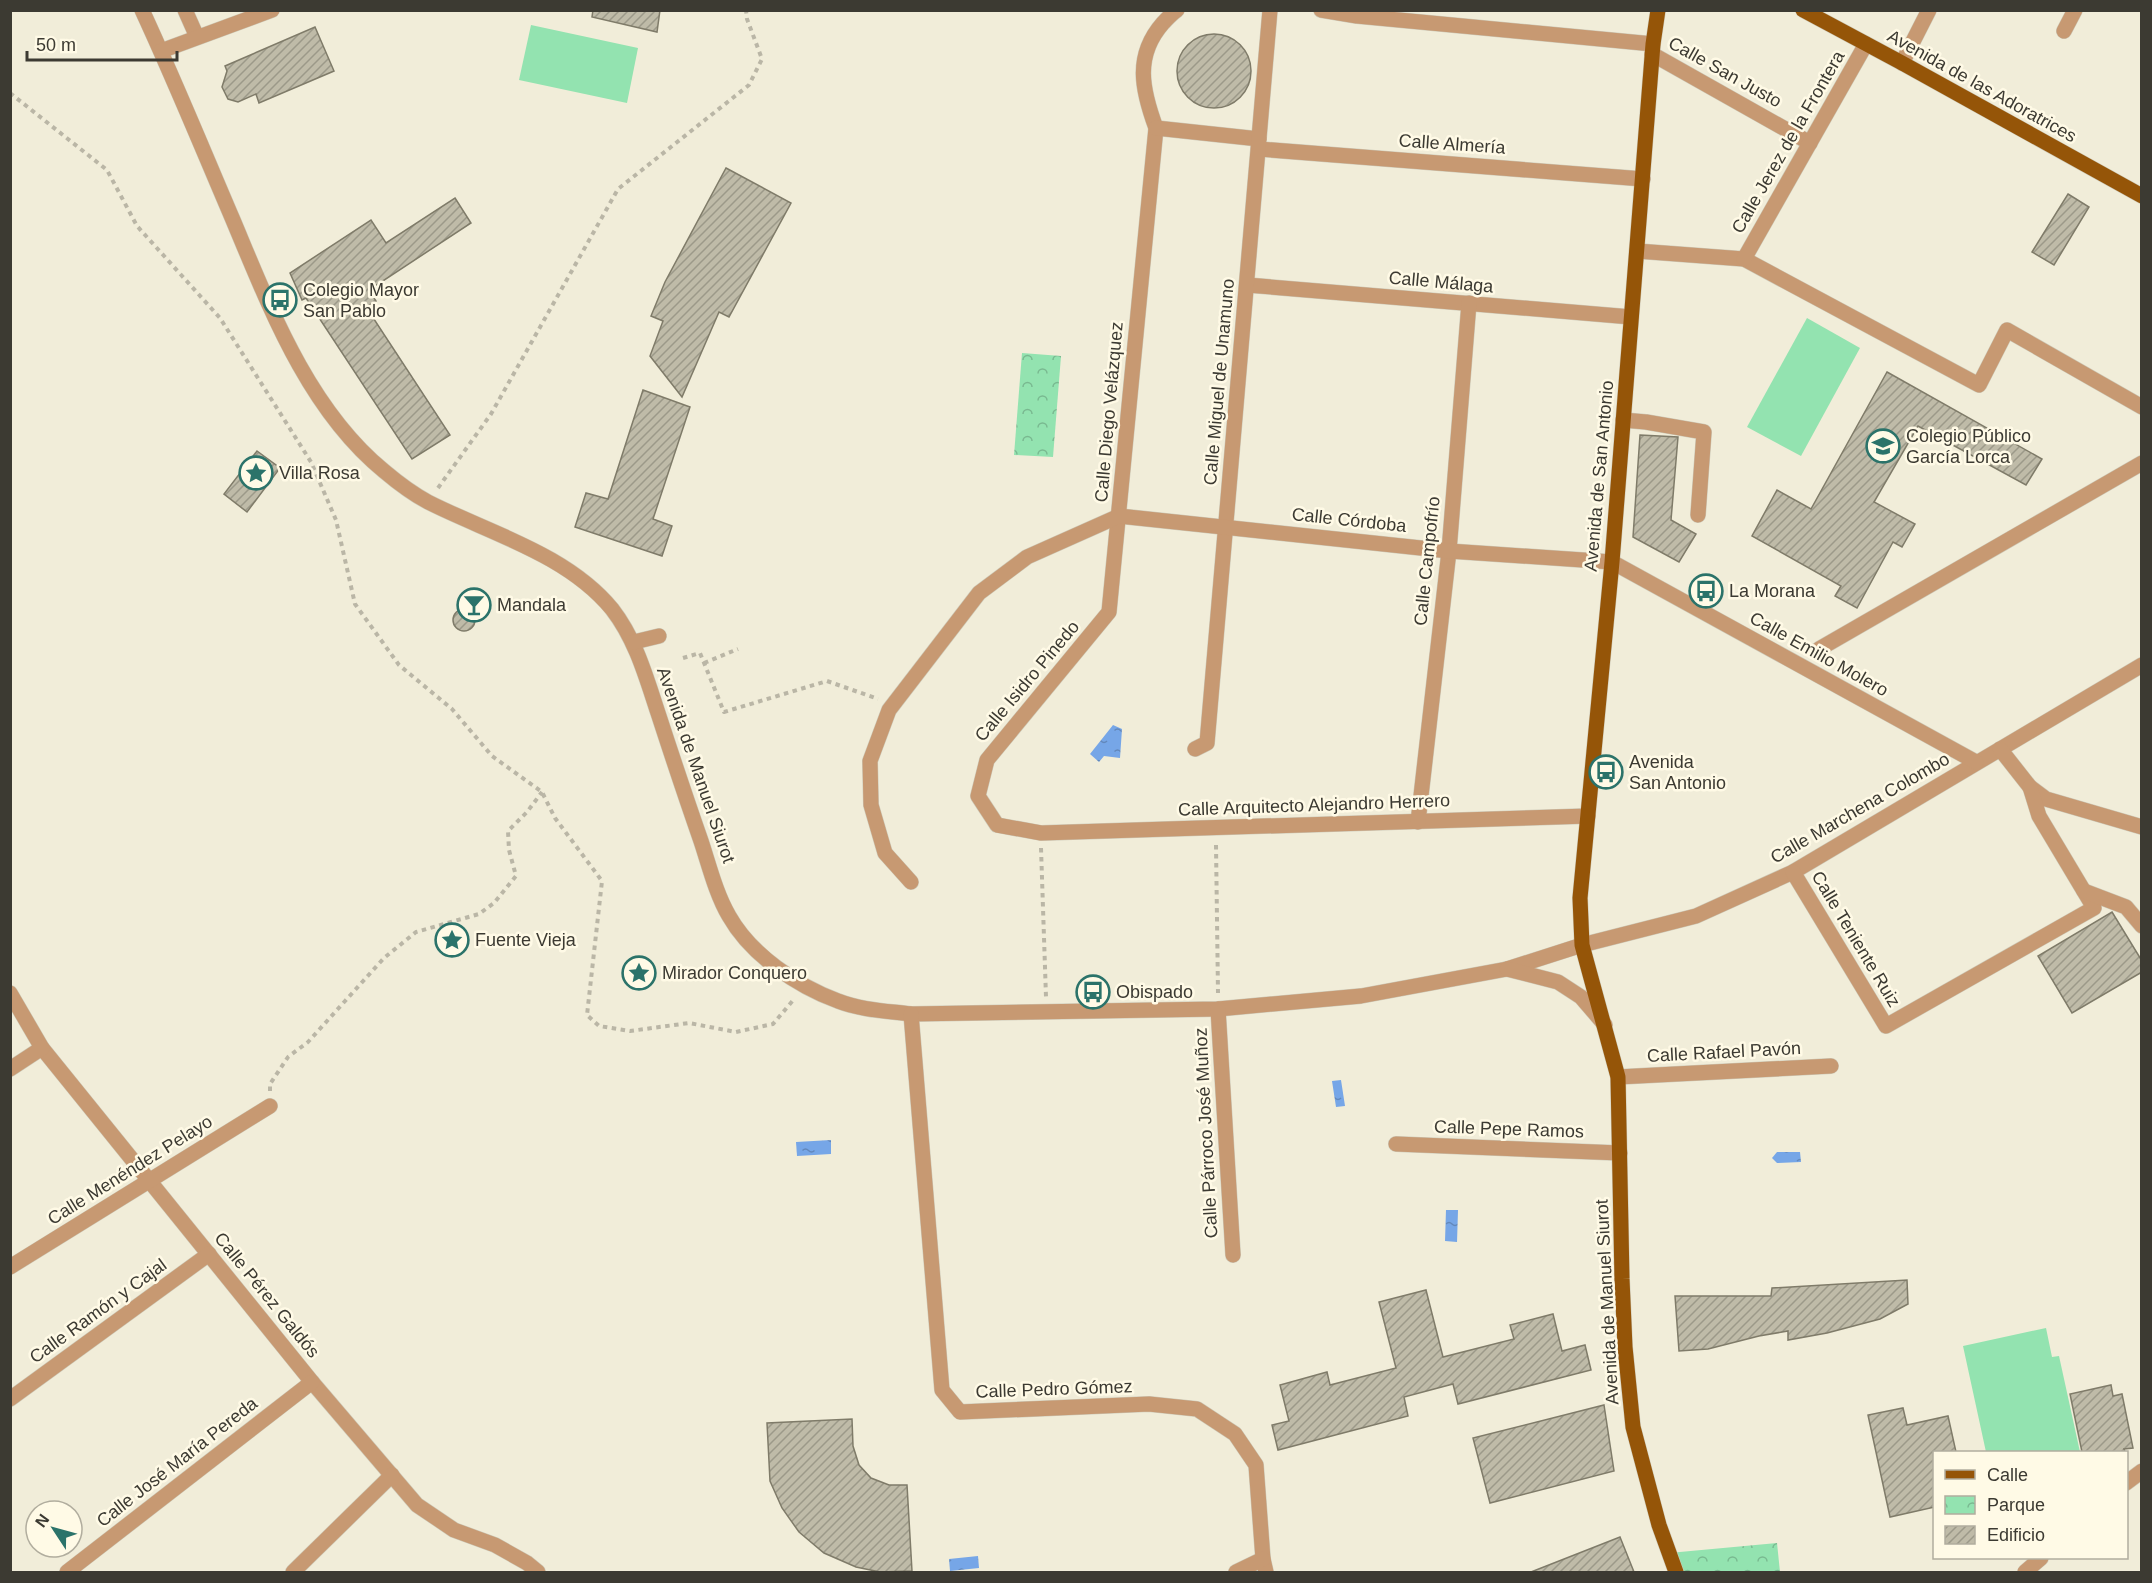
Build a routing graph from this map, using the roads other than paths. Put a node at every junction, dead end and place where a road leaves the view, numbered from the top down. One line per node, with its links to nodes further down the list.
1 (142, 10): 16 (street, Avenida de Manuel Siurot)
2 (185, 10): 13 (street)
3 (272, 10): 13 (street)
4 (1176, 10): 18 (street, Calle Diego Velázquez)
5 (1270, 10): 20 (street, Calle Miguel de Unamuno)
6 (1321, 10): 11 (street)
7 (1658, 10): 15 (main road, Avenida de San Antonio)
8 (1803, 10): 14 (main road, Avenida de las Adoratrices)
9 (1929, 10): 17 (street)
10 (2075, 10): 12 (street)
11 (1358, 13): 15 (street)
12 (2064, 32)
13 (197, 37): 16 (street)
14 (1866, 44): 17 (main road, Avenida de las Adoratrices); 19 (street, Calle Jerez de la Frontera)
15 (1653, 49): 19 (street, Calle San Justo); 21 (main road, Avenida de San Antonio)
16 (161, 51): 37 (street, Avenida de Manuel Siurot)
17 (1902, 63): 22 (main road, Avenida de las Adoratrices)
18 (1156, 128): 20 (street, Calle Almería); 32 (street, Calle Diego Velázquez)
19 (1810, 143): 24 (street, Calle Jerez de la Frontera)
20 (1259, 144): 21 (street, Calle Almería); 25 (street, Calle Miguel de Unamuno)
21 (1643, 179): 23 (main road, Avenida de San Antonio)
22 (2142, 196)
23 (1637, 251): 24 (street); 27 (main road, Avenida de San Antonio)
24 (1744, 259): 28 (street)
25 (1247, 285): 26 (street, Calle Málaga); 33 (street, Calle Miguel de Unamuno)
26 (1469, 303): 27 (street, Calle Málaga); 34 (street, Calle Campofrío)
27 (1631, 317): 29 (main road, Avenida de San Antonio)
28 (2142, 407)
29 (1623, 420): 31 (street); 35 (main road, Avenida de San Antonio)
30 (2142, 463): 38 (street)
31 (1698, 515)
32 (1119, 516): 33 (street, Calle Córdoba); 47 (street, Calle Isidro Pinedo); 49 (street, Calle Diego Velázquez)
33 (1226, 526): 34 (street, Calle Córdoba); 40 (street, Calle Miguel de Unamuno)
34 (1449, 551): 35 (street, Calle Córdoba); 45 (street, Calle Campofrío)
35 (1612, 562): 42 (street, Calle Emilio Molero); 44 (main road, Avenida de San Antonio)
36 (659, 636): 37 (street)
37 (634, 642): 56 (street, Avenida de Manuel Siurot)
38 (1819, 649)
39 (2142, 665): 41 (street, Calle Marchena Colombo)
40 (1195, 749)
41 (2000, 749): 42 (street, Calle Marchena Colombo); 43 (street)
42 (1976, 762): 48 (street, Calle Marchena Colombo)
43 (2030, 787): 46 (street); 50 (street)
44 (1588, 816): 45 (street, Calle Arquitecto Alejandro Herrero); 52 (main road, Avenida de San Antonio)
45 (1418, 822): 47 (street, Calle Arquitecto Alejandro Herrero)
46 (2142, 827)
47 (1041, 840)
48 (1793, 872): 50 (street, Calle Teniente Ruiz); 52 (street, Calle Marchena Colombo)
49 (911, 882)
50 (2084, 891): 51 (street)
51 (2142, 926)
52 (1582, 945): 53 (street, Avenida de Manuel Siurot); 57 (main road, Avenida de Manuel Siurot)
53 (1508, 969): 55 (street, Avenida de Manuel Siurot); 57 (street, Avenida de Manuel Siurot)
54 (10, 993): 58 (street, Calle Pérez Galdós)
55 (1218, 1009): 56 (street, Avenida de Manuel Siurot); 67 (street, Calle Párroco José Muñoz)
56 (911, 1014): 75 (street, Calle Pedro Gómez)
57 (1605, 1025): 61 (main road, Avenida de Manuel Siurot)
58 (42, 1048): 60 (street); 65 (street, Calle Pérez Galdós)
59 (1831, 1066): 61 (street, Calle Rafael Pavón)
60 (10, 1070)
61 (1618, 1077): 64 (main road, Avenida de Manuel Siurot)
62 (270, 1106): 65 (street, Calle Menéndez Pelayo)
63 (1396, 1144): 64 (street, Calle Pepe Ramos)
64 (1620, 1153): 80 (main road, Avenida de Manuel Siurot)
65 (149, 1182): 66 (street, Calle Pérez Galdós); 68 (street, Calle Menéndez Pelayo)
66 (209, 1254): 69 (street, Calle Pérez Galdós); 70 (street, Calle Ramón y Cajal)
67 (1233, 1255)
68 (10, 1267)
69 (312, 1382): 72 (street, Calle Pérez Galdós); 76 (street, Calle José María Pereda)
70 (10, 1399)
71 (2142, 1471): 73 (street)
72 (392, 1475): 77 (street); 78 (street, Calle Pérez Galdós)
73 (2128, 1482)
74 (2039, 1559): 81 (street)
75 (1265, 1566): 79 (street)
76 (67, 1572)
77 (293, 1572)
78 (538, 1572)
79 (1236, 1572)
80 (1676, 1572)
81 (2025, 1572)

